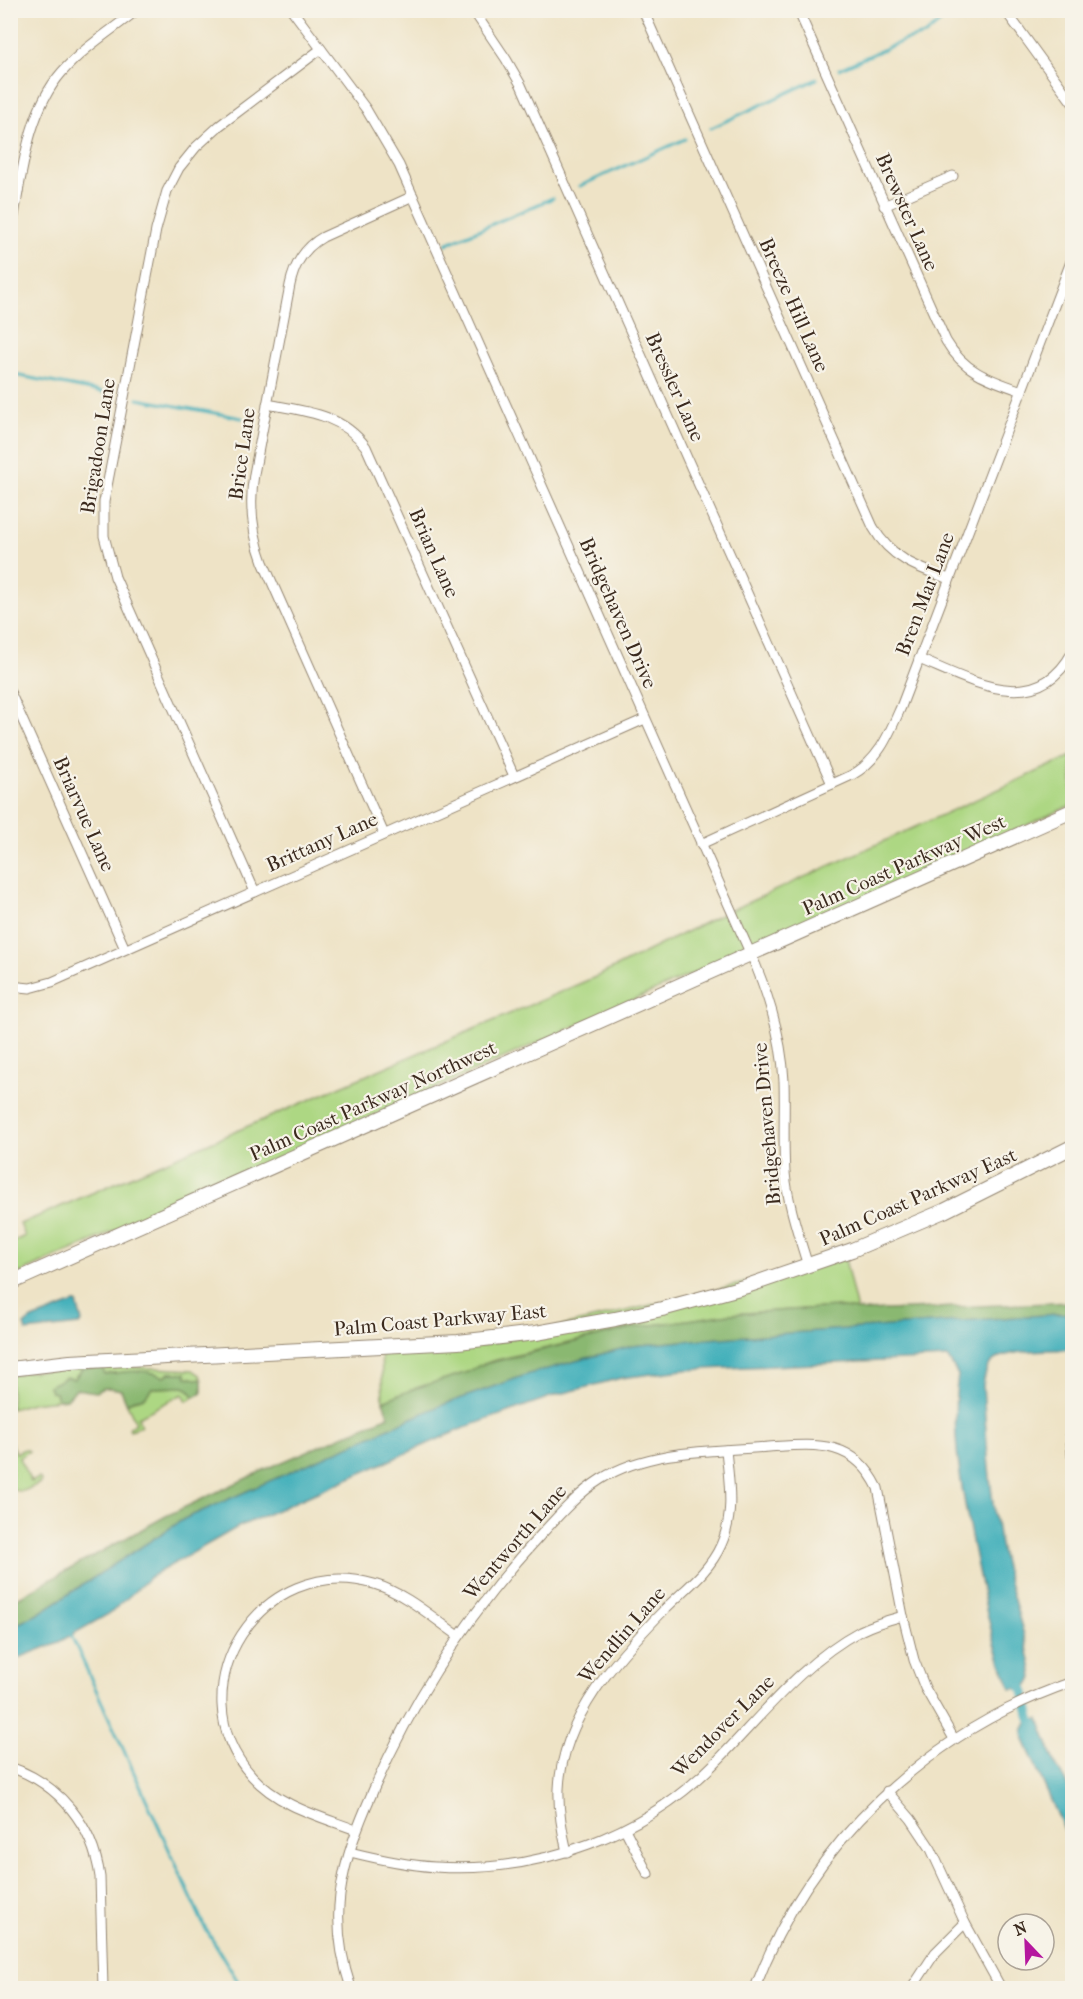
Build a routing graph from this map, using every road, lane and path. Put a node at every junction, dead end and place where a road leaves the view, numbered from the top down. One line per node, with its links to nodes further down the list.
1 (137, 10): 12 (street)
2 (292, 10): 7 (street, Bridgehaven Drive)
3 (473, 10): 22 (street, Bressler Lane)
4 (643, 10): 16 (street, Breeze Hill Lane)
5 (798, 10): 11 (street, Brewster Lane)
6 (1005, 10): 8 (street)
7 (321, 49): 10 (street, Bridgehaven Drive); 26 (street, Brigadoon Lane)
8 (1072, 102)
9 (953, 176): 11 (street)
10 (413, 196): 15 (street, Brice Lane); 20 (street, Bridgehaven Drive)
11 (884, 206): 14 (street, Brewster Lane)
12 (10, 237)
13 (1072, 259): 14 (street, Bren Mar Lane)
14 (1022, 392): 16 (street, Bren Mar Lane)
15 (267, 404): 21 (street, Brian Lane); 24 (street, Brice Lane)
16 (949, 579): 18 (street, Bren Mar Lane)
17 (1072, 653): 18 (street)
18 (919, 659): 22 (street, Bren Mar Lane)
19 (10, 692): 27 (street, Briarvue Lane)
20 (645, 719): 21 (street, Brittany Lane); 25 (street, Bridgehaven Drive)
21 (514, 776): 24 (street, Brittany Lane)
22 (832, 784): 25 (street, Bren Mar Lane)
23 (1072, 811): 28 (main road, Palm Coast Parkway West)
24 (384, 834): 26 (street, Brittany Lane)
25 (701, 844): 28 (street, Bridgehaven Drive)
26 (255, 892): 27 (street, Brittany Lane)
27 (124, 949): 29 (street, Brittany Lane)
28 (751, 954): 31 (street, Bridgehaven Drive); 32 (main road, Palm Coast Parkway Northwest)
29 (10, 986)
30 (1072, 1147): 31 (main road, Palm Coast Parkway East)
31 (808, 1266): 33 (main road, Palm Coast Parkway East)
32 (10, 1283)
33 (10, 1369)
34 (1070, 1430): 36 (street)
35 (726, 1450): 37 (street, Wentworth Lane); 38 (street, Wentworth Lane); 46 (street, Wendlin Lane)
36 (1072, 1456)
37 (903, 1616): 40 (street, Wentworth Lane); 43 (street, Wendover Lane)
38 (459, 1636): 44 (street, Wentworth Lane); 44 (street)
39 (1072, 1682): 40 (street)
40 (954, 1739): 42 (street)
41 (10, 1767): 49 (street)
42 (887, 1791): 48 (street); 51 (street)
43 (625, 1829): 46 (street, Wendover Lane); 47 (street)
44 (356, 1830): 45 (street, Wentworth Lane)
45 (350, 1852): 46 (street, Wendover Lane); 50 (street, Wentworth Lane)
46 (567, 1852)
47 (648, 1874)
48 (965, 1923): 52 (street); 53 (street)
49 (103, 1989)
50 (351, 1989)
51 (756, 1989)
52 (912, 1989)
53 (1000, 1989)

